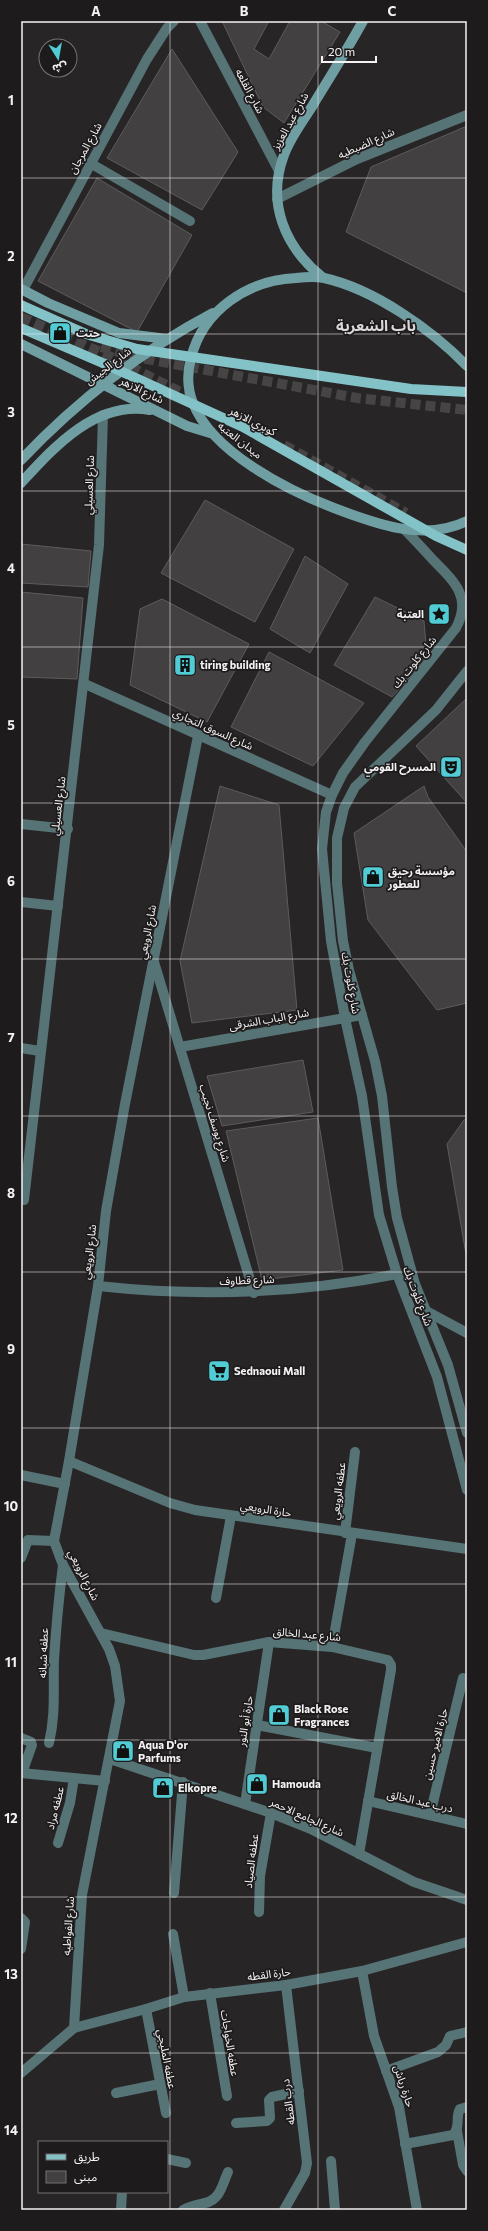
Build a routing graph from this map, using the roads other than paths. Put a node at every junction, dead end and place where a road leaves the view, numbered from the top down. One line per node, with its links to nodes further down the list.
1 (174, 21): 5 (street, شارع المرجان)
2 (200, 21): 6 (street, شارع القلعه)
3 (363, 21): 6 (main road, شارع عبد العزيز)
4 (467, 115): 7 (street, شارع الضبطيه)
5 (90, 163): 8 (street); 10 (street, شارع المرجان)
6 (279, 171): 7 (main road, شارع عبد العزيز)
7 (277, 199): 9 (main road, شارع عبد العزيز)
8 (190, 221)
9 (322, 277): 12 (main road, ميدان العتبه); 16 (main road, ميدان العتبه)
10 (22, 290): 14 (main road)
11 (21, 305): 18 (main road, bridge)
12 (222, 308): 14 (main road, شارع الجيش); 21 (main road, ميدان العتبه)
13 (21, 328): 26 (main road, كوبري الازهر, bridge)
14 (167, 339): 17 (main road, شارع الجيش)
15 (21, 344): 17 (main road, شارع الازهر)
16 (467, 366)
17 (102, 385): 19 (main road, شارع الازهر); 22 (main road, شارع الجيش)
18 (467, 392)
19 (159, 412): 20 (main road); 21 (main road, شارع الازهر)
20 (103, 415): 23 (main road); 28 (street, شارع العسيلي)
21 (210, 432): 25 (main road, ميدان العتبه)
22 (21, 460)
23 (21, 483)
24 (467, 521): 25 (main road, ميدان العتبه)
25 (404, 529): 30 (street, شارع كلوت بك)
26 (467, 550)
27 (467, 671): 36 (street, شارع كلوت بك)
28 (85, 684): 29 (street, شارع السوق التجاري); 32 (street, شارع العسيلي)
29 (198, 736): 30 (street, شارع السوق التجاري); 35 (street, شارع الرويعي)
30 (332, 795): 37 (street, شارع كلوت بك)
31 (21, 824): 32 (street)
32 (68, 829): 34 (street, شارع العسيلي)
33 (21, 902): 34 (street)
34 (58, 906): 40 (street, شارع العسيلي)
35 (153, 961): 38 (street, شارع يوسف نجيب); 43 (street, شارع الرويعي)
36 (362, 1015): 37 (street, شارع الباب الشرقى); 45 (street, شارع كلوت بك)
37 (345, 1018): 38 (street, شارع الباب الشرقى); 42 (street, شارع كلوت بك)
38 (180, 1047): 44 (street, شارع يوسف نجيب)
39 (21, 1048): 40 (street)
40 (40, 1051): 41 (street, شارع العسيلي)
41 (24, 1200)
42 (397, 1274): 44 (street, شارع قطاوف); 46 (street, شارع كلوت بك)
43 (98, 1286): 44 (street, شارع قطاوف); 50 (street, شارع الرويعي)
44 (254, 1293)
45 (426, 1311): 46 (street); 47 (street); 48 (street, شارع كلوت بك)
46 (413, 1318): 53 (street, شارع كلوت بك)
47 (467, 1333)
48 (467, 1433)
49 (355, 1452): 55 (street, عطفه الرويعي)
50 (69, 1461): 52 (street, شارع الرويعي); 54 (street, حارة الرويعي)
51 (21, 1475): 52 (street)
52 (65, 1484): 56 (street, شارع الرويعي)
53 (467, 1490)
54 (231, 1516): 55 (street, حارة الرويعي); 60 (street)
55 (349, 1534): 57 (street, حارة الرويعي); 63 (street, عطفه الرويعي)
56 (54, 1541): 58 (street); 59 (street, شارع الرويعي)
57 (467, 1549)
58 (21, 1558)
59 (63, 1565): 61 (street, شارع الرويعي); 67 (street, عطفه شبانه)
60 (216, 1598)
61 (101, 1633): 62 (street, شارع عبد الخالق); 69 (street, شارع الرويعي)
62 (269, 1642): 63 (street, شارع عبد الخالق); 65 (street, حارة أبو النور)
63 (332, 1647): 68 (street, شارع عبد الخالق)
64 (463, 1678): 77 (street, حارة الامير حسين)
65 (257, 1725): 68 (street); 75 (street, حارة أبو النور)
66 (21, 1738): 70 (street)
67 (49, 1742)
68 (377, 1748): 74 (street, شارع عبد الخالق)
69 (110, 1759): 72 (street, شارع الفواطيه); 73 (street, شارع الجامع الاحمر)
70 (22, 1773): 71 (street)
71 (74, 1778): 72 (street); 79 (street, عطفه مراد)
72 (105, 1781): 93 (street, شارع الفواطيه)
73 (183, 1782): 75 (street, شارع الجامع الاحمر); 81 (street)
74 (368, 1801): 77 (street, درب عبد الخالق); 80 (street, شارع عبد الخالق)
75 (245, 1804): 76 (street, شارع الجامع الاحمر)
76 (271, 1813): 80 (street, شارع الجامع الاحمر); 83 (street, عطفه الصياد)
77 (430, 1815): 78 (street, درب عبد الخالق)
78 (467, 1824)
79 (58, 1843)
80 (359, 1854): 82 (street, شارع الجامع الاحمر)
81 (174, 1893)
82 (467, 1900)
83 (259, 1912)
84 (21, 1918): 87 (street)
85 (173, 1934): 91 (street)
86 (467, 1942): 88 (street, حارة القطه)
87 (21, 1949)
88 (362, 1971): 89 (street, حارة القطه); 95 (street, حارة رياش)
89 (286, 1985): 90 (street, حارة القطه); 98 (street, درب القطه)
90 (210, 1993): 91 (street, حارة القطه); 100 (street, عطفه الخواجات)
91 (184, 1997): 92 (street, حارة القطه)
92 (146, 2009): 93 (street, حارة القطه); 97 (street, عطفه المليجي)
93 (74, 2028): 96 (street)
94 (467, 2032): 95 (street)
95 (386, 2071): 105 (street, حارة رياش)
96 (21, 2073)
97 (160, 2084): 99 (street); 102 (street, عطفه المليجي)
98 (300, 2091): 103 (street); 114 (street, درب القطه)
99 (116, 2093)
100 (227, 2096)
101 (467, 2107): 104 (street)
102 (166, 2112)
103 (236, 2122)
104 (457, 2131): 105 (street); 109 (street)
105 (405, 2144): 116 (street, حارة رياش)
106 (168, 2159): 108 (street)
107 (330, 2161): 115 (street)
108 (186, 2163)
109 (467, 2171)
110 (228, 2172): 113 (street)
111 (122, 2193): 112 (street)
112 (120, 2210)
113 (183, 2210)
114 (284, 2210)
115 (335, 2210)
116 (417, 2210)

